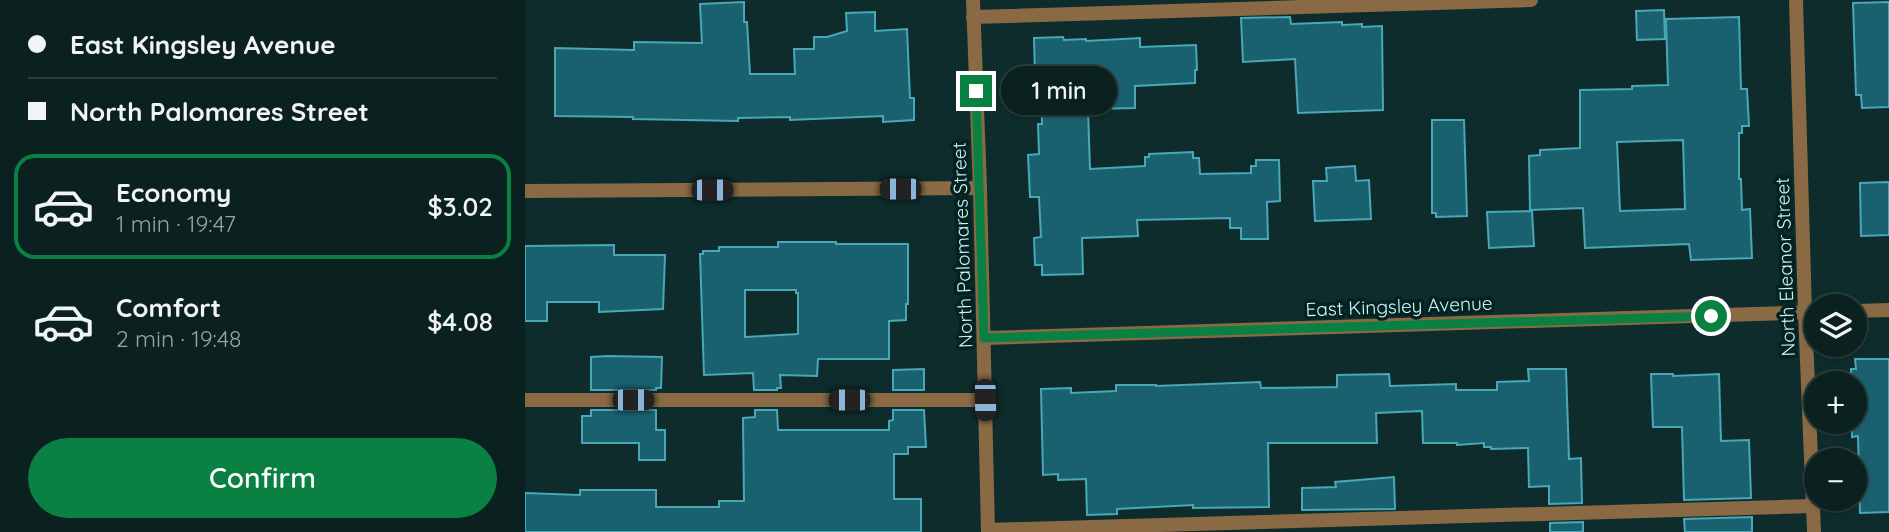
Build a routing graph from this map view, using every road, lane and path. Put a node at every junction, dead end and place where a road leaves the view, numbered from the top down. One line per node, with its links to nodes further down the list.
1 (973, 0): 4 (street, North Palomares Street)
2 (1531, 0): 4 (street)
3 (1796, 0): 7 (street, North Eleanor Street)
4 (973, 17): 5 (street, North Palomares Street)
5 (980, 188): 6 (street); 11 (street, North Palomares Street)
6 (525, 191)
7 (1810, 294)
8 (1889, 310): 9 (street)
9 (1867, 311)
10 (1804, 312): 11 (street, East Kingsley Avenue)
11 (984, 338): 14 (street, North Palomares Street)
12 (1811, 357): 15 (street, North Eleanor Street)
13 (525, 400): 14 (street)
14 (985, 400): 18 (street, North Palomares Street)
15 (1812, 448)
16 (1804, 506): 18 (street)
17 (1813, 511): 19 (street, North Eleanor Street)
18 (988, 531)
19 (1814, 532)

